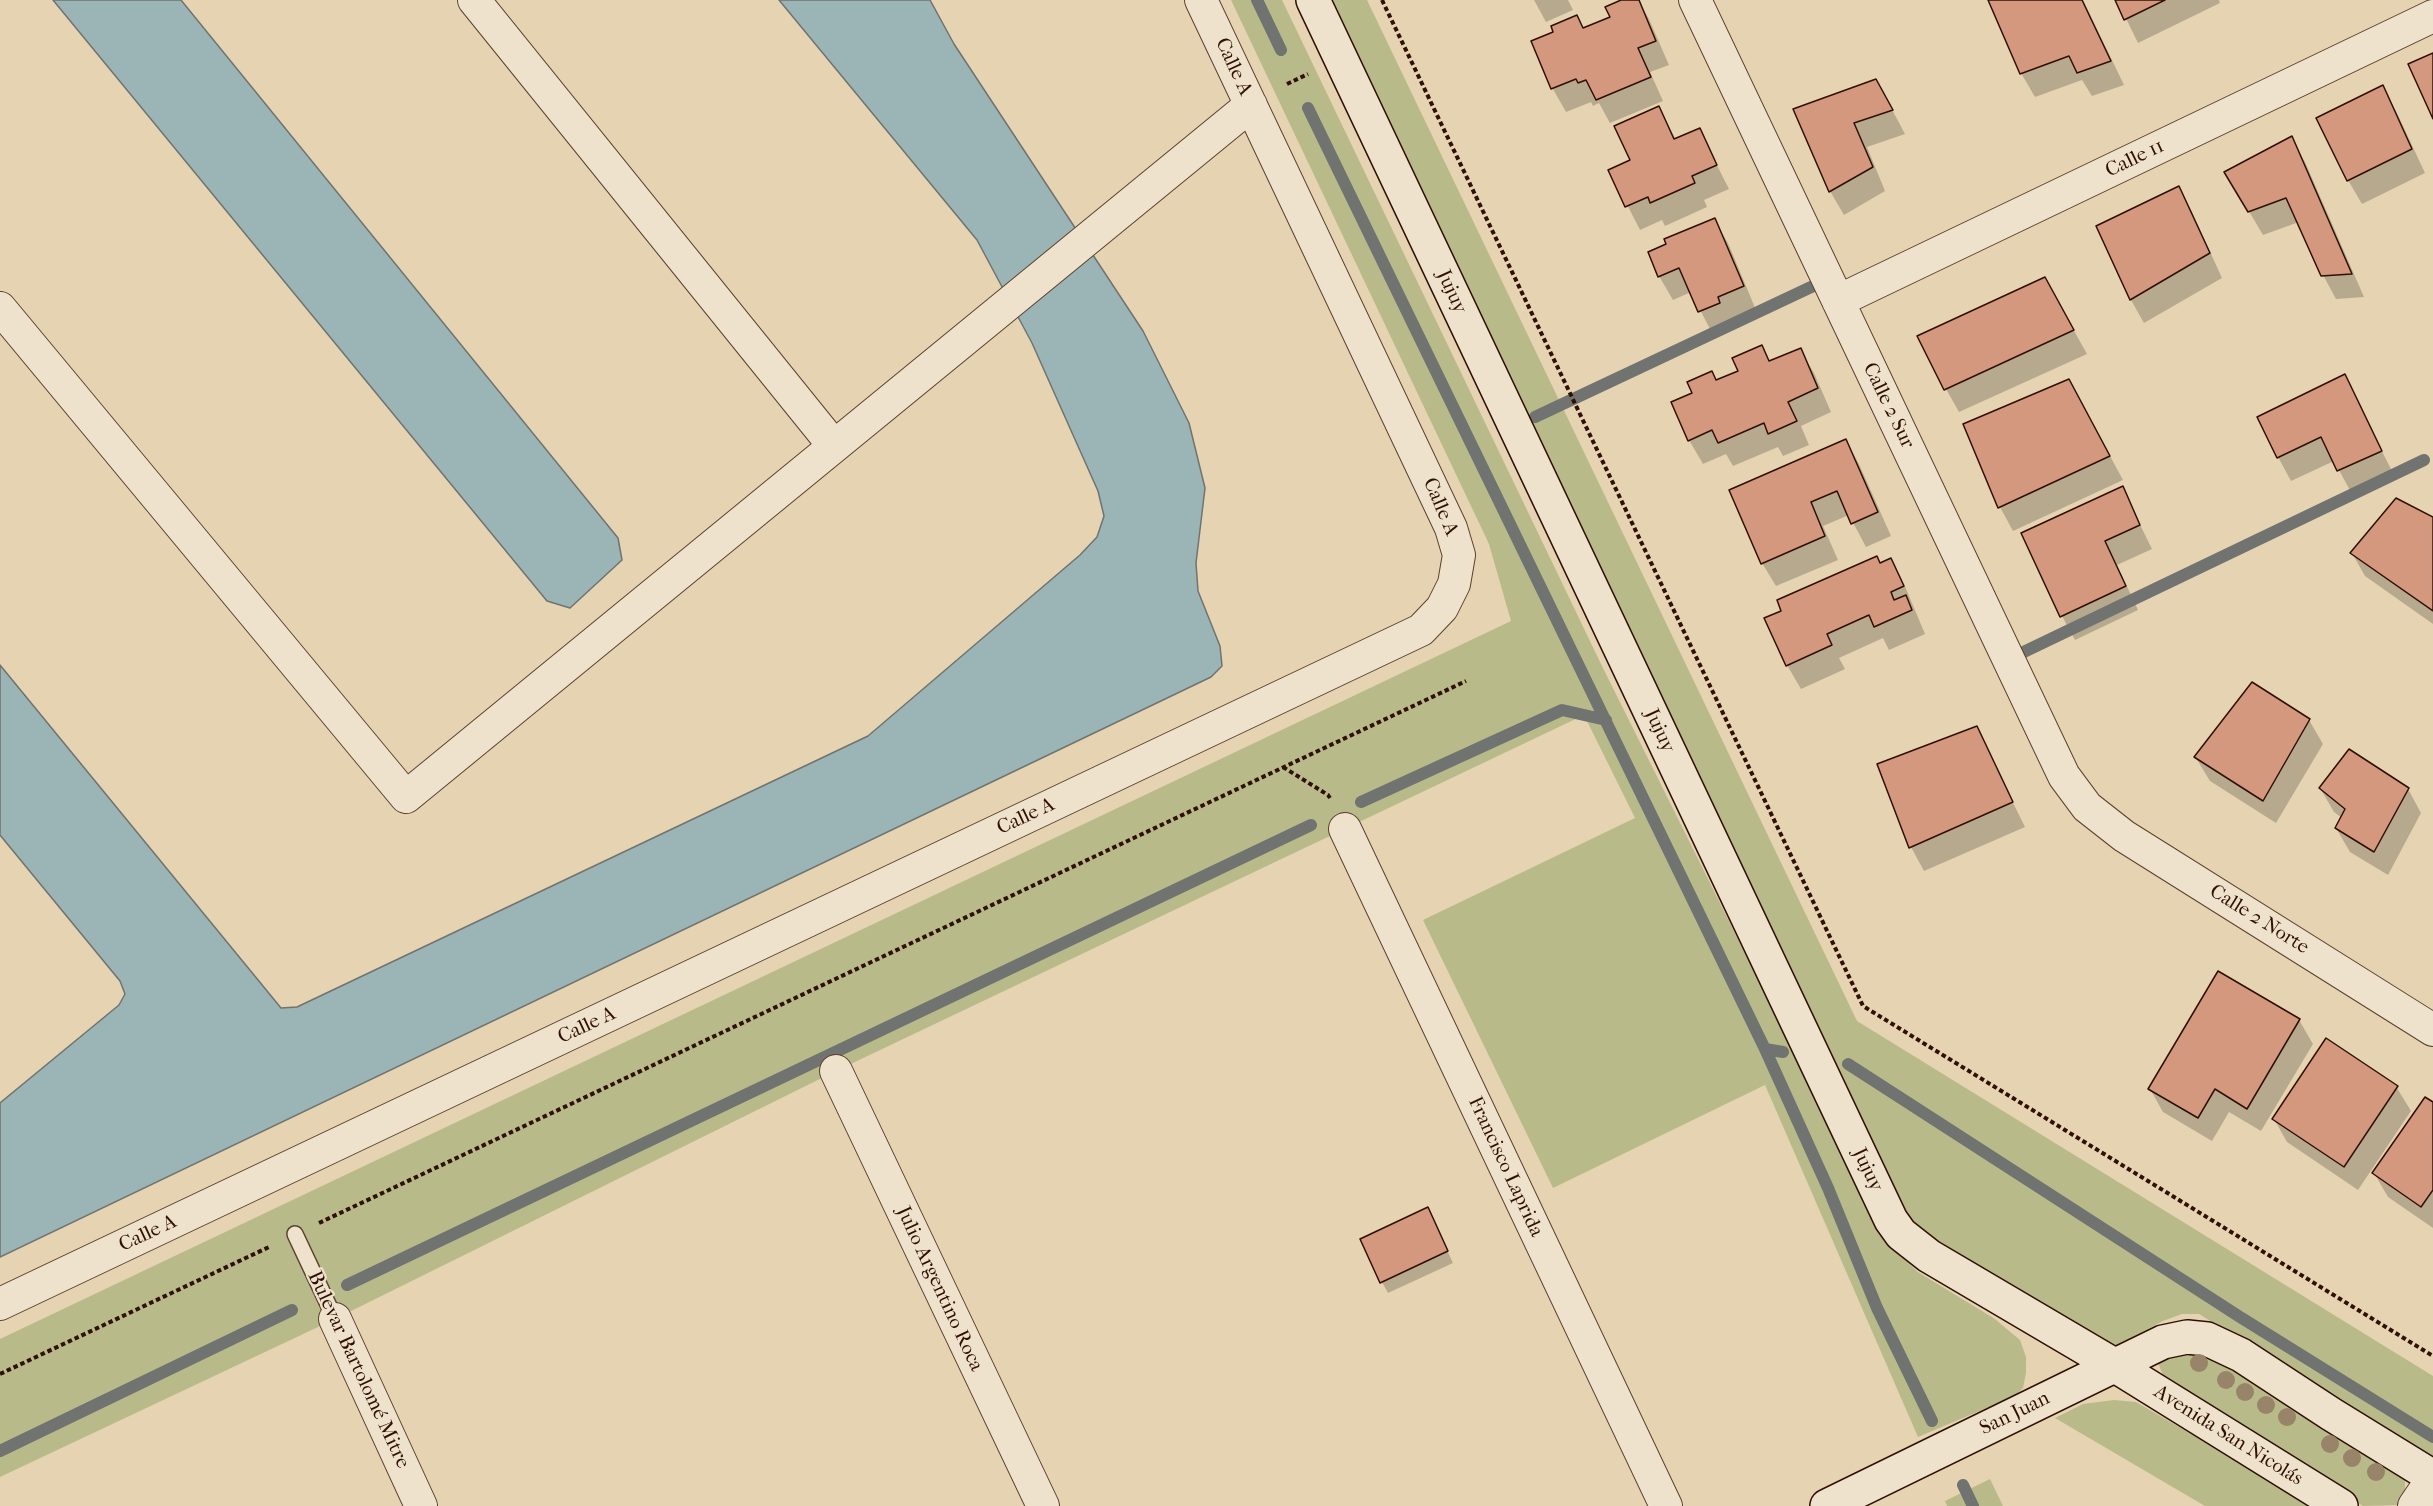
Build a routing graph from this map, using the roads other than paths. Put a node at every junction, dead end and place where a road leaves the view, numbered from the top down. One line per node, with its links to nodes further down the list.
1 (474, 0): 9 (street)
2 (1201, 0): 6 (street, Calle A)
3 (1313, 0): 17 (street, Jujuy)
4 (1695, 0): 7 (street, Calle 2 Sur)
5 (2433, 16): 7 (street, Calle 11)
6 (1251, 105): 9 (street); 15 (street, Calle A)
7 (1838, 302): 10 (street, Calle 2 Sur)
8 (0, 308): 9 (street)
9 (834, 446)
10 (2087, 807): 12 (street, Calle 2 Norte)
11 (1345, 829): 21 (street, Francisco Laprida)
12 (2433, 1030)
13 (836, 1071): 20 (street, Julio Argentino Roca)
14 (295, 1234): 16 (lane, Bulevar Bartolomé Mitre)
15 (0, 1304)
16 (335, 1319): 19 (street, Bulevar Bartolomé Mitre)
17 (2114, 1365): 18 (street, San Juan); 22 (street, San Juan); 23 (street, Avenida San Nicolás)
18 (2433, 1477): 24 (street)
19 (422, 1506)
20 (1043, 1506)
21 (1666, 1506)
22 (1827, 1506)
23 (2341, 1506)
24 (2414, 1506)

